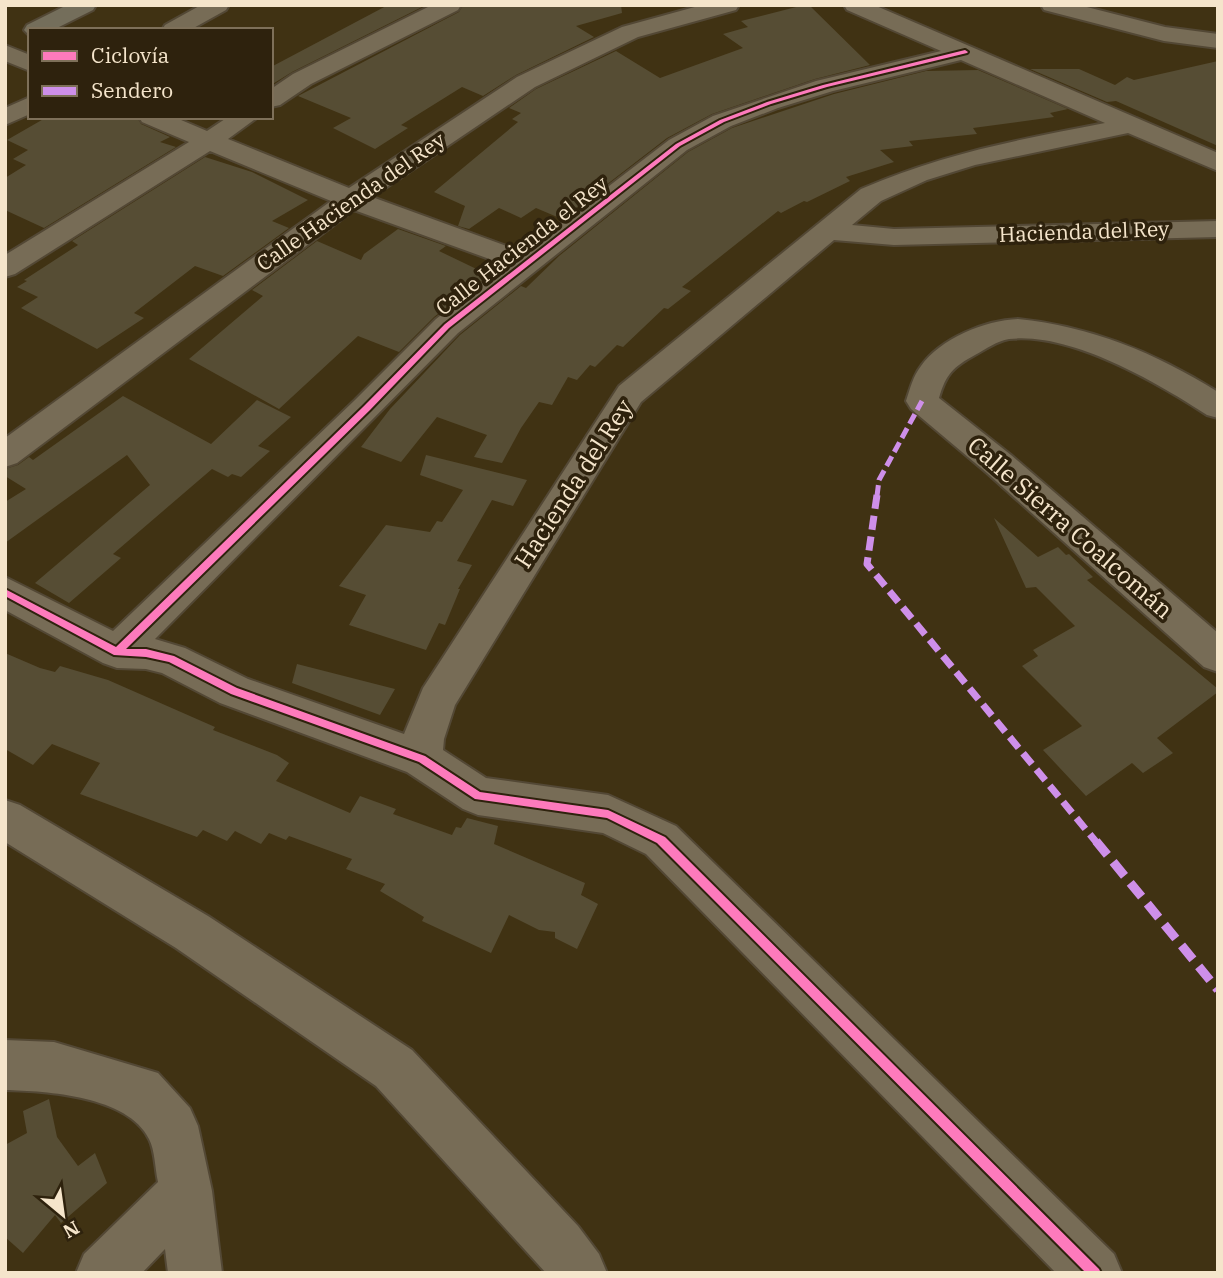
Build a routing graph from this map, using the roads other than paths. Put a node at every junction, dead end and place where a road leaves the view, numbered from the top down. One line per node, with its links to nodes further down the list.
1 (85, 5): 7 (street)
2 (218, 5): 8 (street)
3 (450, 5): 15 (street)
4 (728, 5): 23 (street, Calle Hacienda del Rey)
5 (855, 5): 13 (street)
6 (1052, 5): 10 (street)
7 (39, 28)
8 (177, 28)
9 (28, 33): 11 (street)
10 (1214, 42)
11 (5, 44)
12 (5, 52): 14 (street)
13 (965, 52): 20 (street); 26 (street, Calle Hacienda el Rey)
14 (28, 63)
15 (273, 99)
16 (28, 105): 17 (street)
17 (5, 117)
18 (156, 119): 21 (street)
19 (243, 119): 21 (street)
20 (1132, 125): 22 (street); 25 (street, Hacienda del Rey)
21 (209, 142): 23 (street); 27 (street)
22 (1218, 163)
23 (351, 199): 26 (street); 29 (street, Calle Hacienda del Rey)
24 (1218, 229): 25 (street, Hacienda del Rey)
25 (825, 231): 33 (street, Hacienda del Rey)
26 (527, 263): 31 (street, Calle Hacienda el Rey)
27 (5, 268)
28 (1209, 390): 32 (street, Calle Sierra Coalcomán)
29 (5, 455)
30 (5, 592): 31 (street)
31 (117, 652): 33 (street)
32 (1218, 656)
33 (422, 759): 40 (street)
34 (5, 819): 39 (street)
35 (5, 1065): 36 (street)
36 (186, 1191): 37 (street); 38 (street)
37 (103, 1273)
38 (195, 1273)
39 (580, 1273)
40 (1095, 1273)

